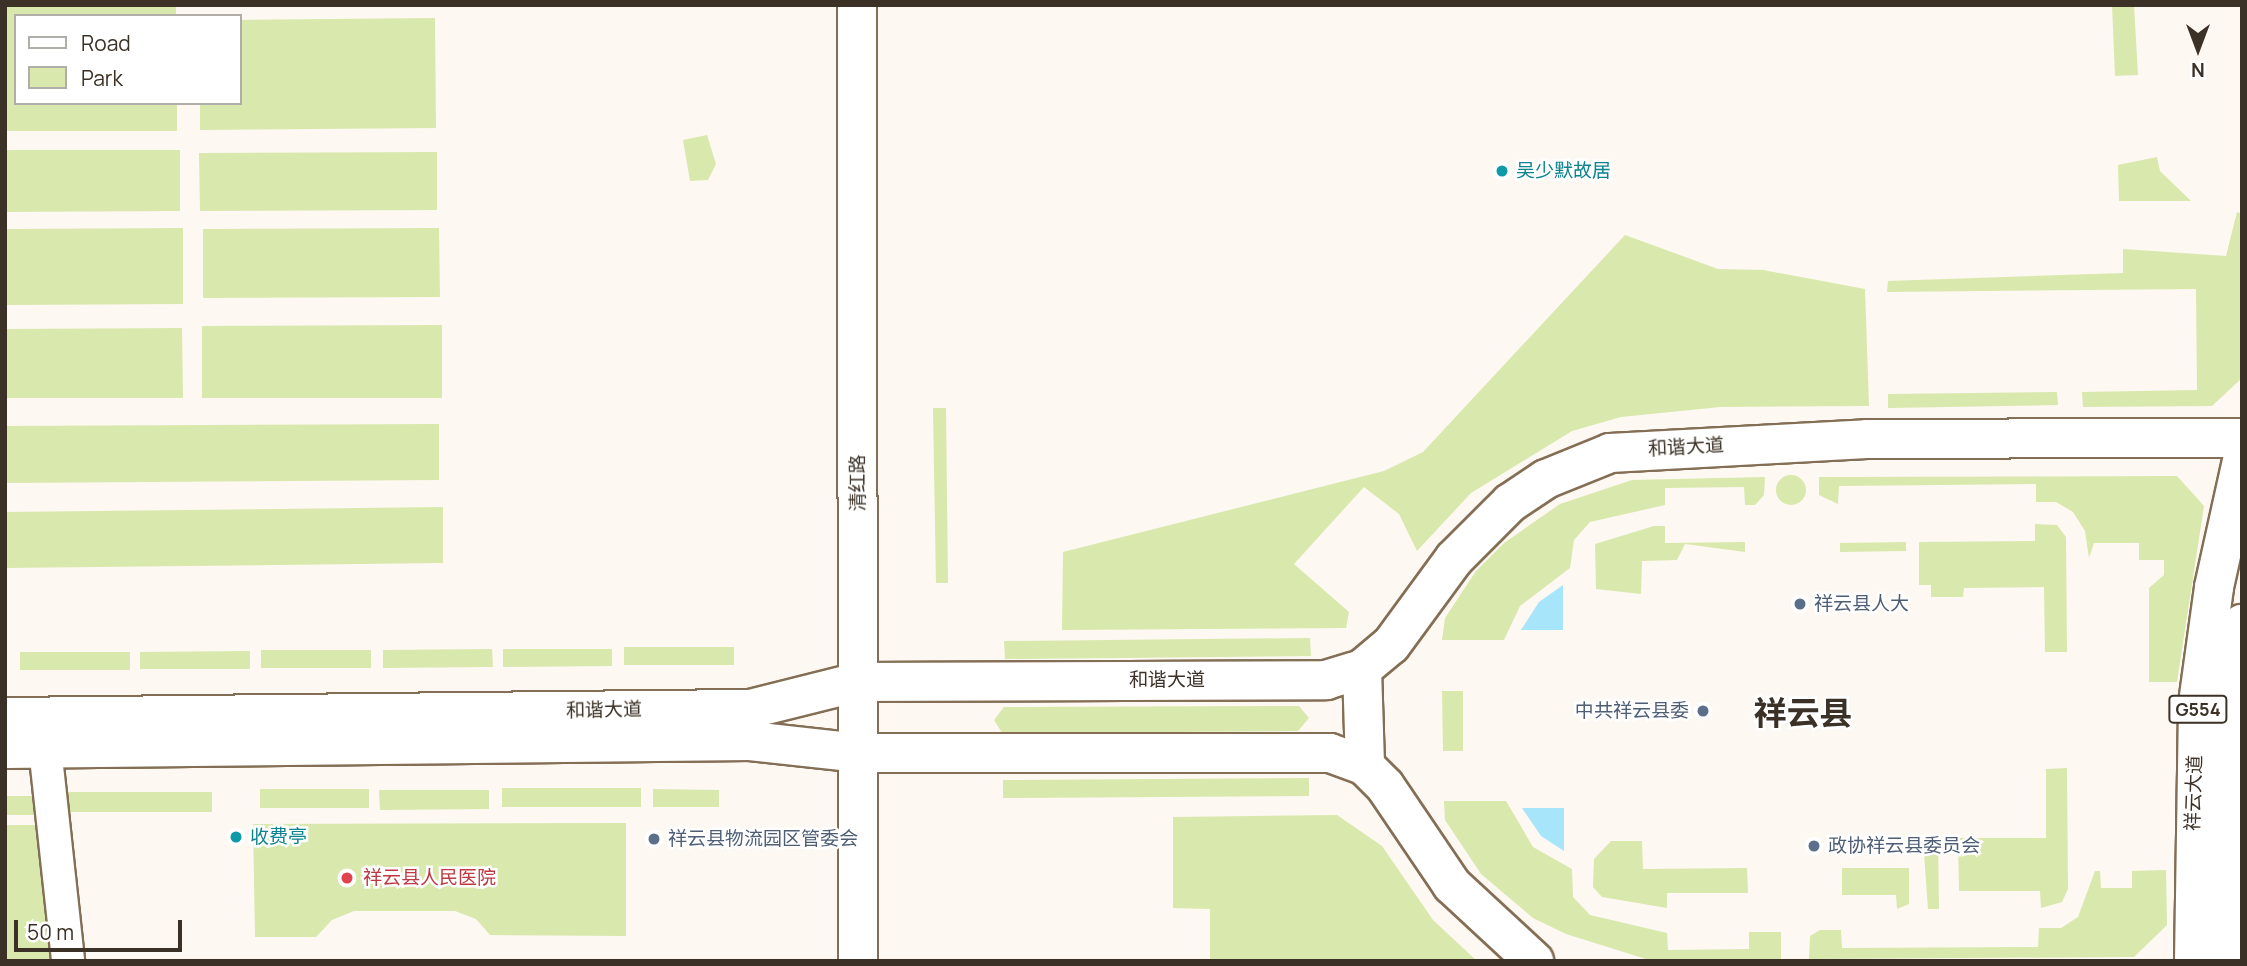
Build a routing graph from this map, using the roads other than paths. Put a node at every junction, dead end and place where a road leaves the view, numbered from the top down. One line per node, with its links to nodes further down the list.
1 (858, 5): 6 (main road, 清红路)
2 (2242, 438): 5 (main road, 和谐大道)
3 (2242, 461): 16 (main road, 祥云大道 / G554)
4 (2242, 624): 7 (main road, 祥云大道 / G554)
5 (1362, 669): 6 (main road, 和谐大道); 12 (main road)
6 (858, 682): 8 (main road, 和谐大道); 11 (main road, 清红路)
7 (2237, 700): 17 (main road, 祥云大道 / G554)
8 (5, 717)
9 (45, 748): 10 (main road, 和谐大道); 11 (main road, 和谐大道); 13 (street)
10 (5, 749)
11 (858, 753): 12 (main road, 和谐大道); 14 (main road, 清红路)
12 (1365, 766): 15 (main road)
13 (68, 961)
14 (859, 961)
15 (1534, 961)
16 (2194, 961)
17 (2227, 961)

